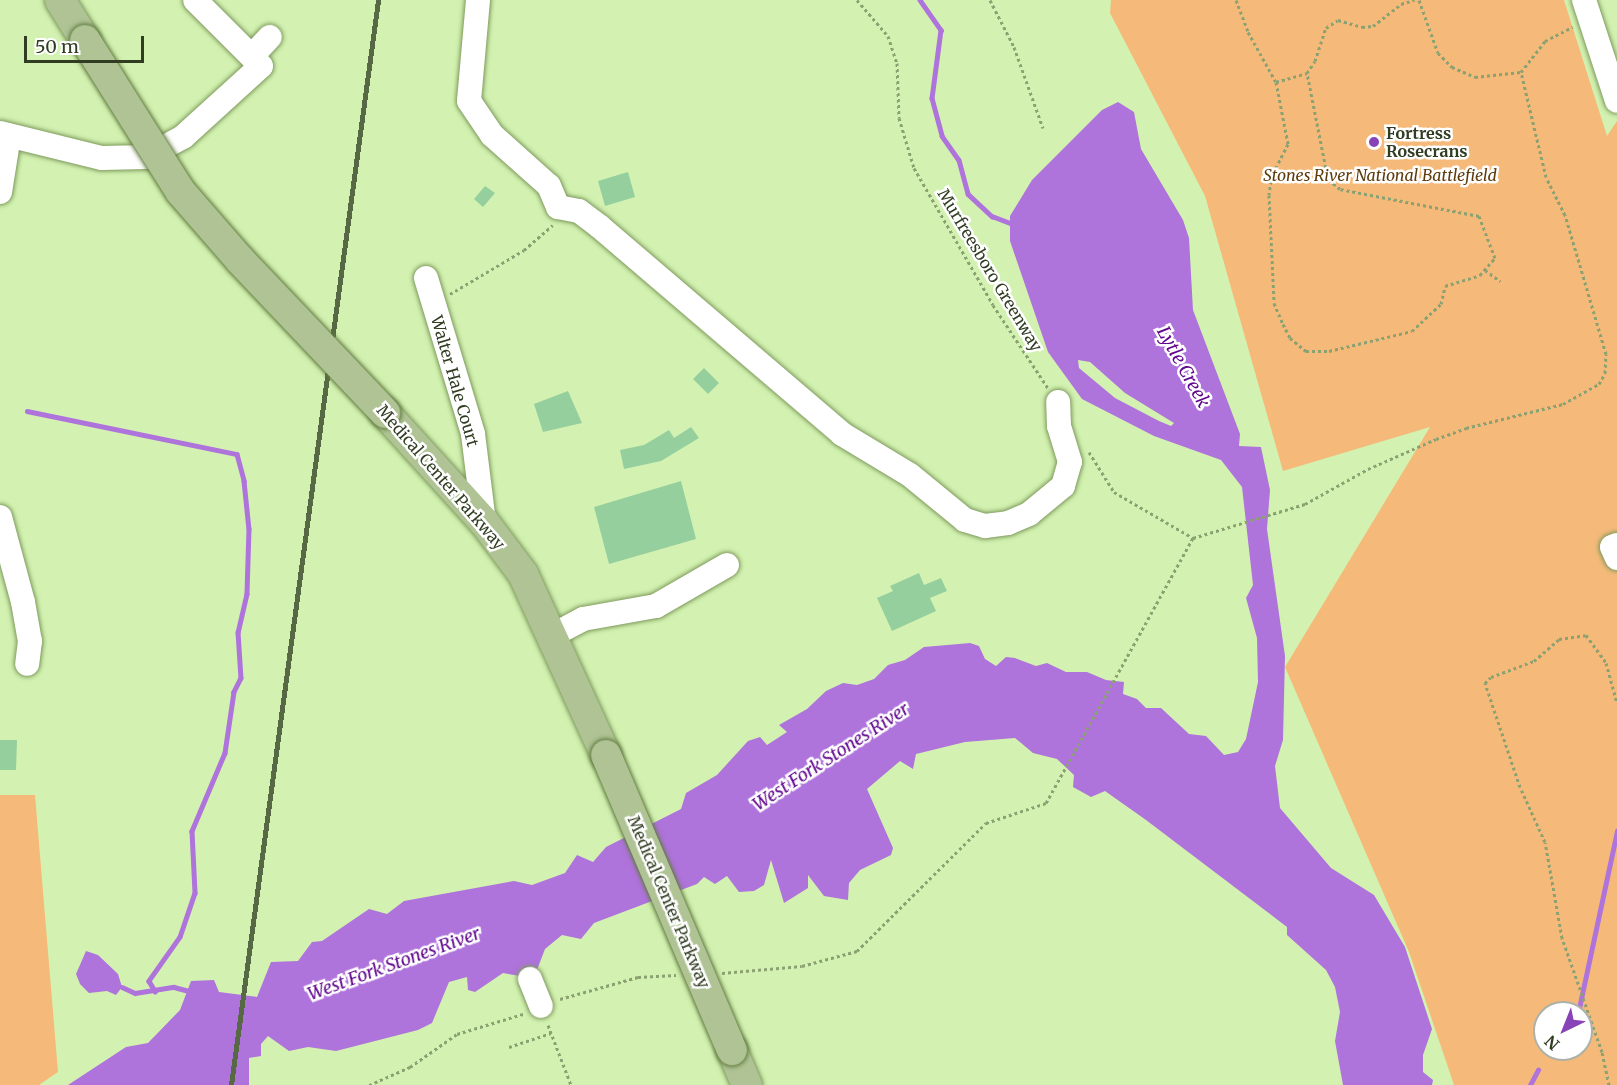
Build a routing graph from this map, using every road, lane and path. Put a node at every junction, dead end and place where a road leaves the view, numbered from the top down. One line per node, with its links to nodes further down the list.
1 (60, 0): 27 (main road, Medical Center Parkway, bridge)
2 (195, 0): 11 (street)
3 (478, 0): 24 (street)
4 (857, 0): 24 (path, Murfreesboro Greenway)
5 (990, 0): 16 (path)
6 (1236, 0): 14 (path)
7 (1414, 0): 13 (path)
8 (1419, 0): 12 (path)
9 (1587, 9): 12 (path); 15 (street)
10 (270, 37): 11 (street)
11 (256, 61): 17 (street)
12 (1521, 72): 28 (path)
13 (1307, 73): 14 (path); 20 (path)
14 (1276, 82): 20 (path)
15 (1617, 101)
16 (1043, 128)
17 (5, 135): 18 (street)
18 (0, 192)
19 (548, 232): 23 (path)
20 (1485, 270): 22 (path)
21 (426, 278): 23 (street, Walter Hale Court)
22 (1500, 281)
23 (433, 304): 27 (street, Walter Hale Court)
24 (1058, 402)
25 (1083, 442): 28 (path)
26 (0, 517): 33 (street)
27 (484, 522): 32 (main road, Medical Center Parkway)
28 (1193, 538): 35 (path)
29 (1617, 544): 30 (street)
30 (1617, 558)
31 (727, 565): 32 (street)
32 (553, 635): 41 (main road, Medical Center Parkway, bridge)
33 (27, 664)
34 (1617, 703): 42 (path)
35 (997, 819)
36 (530, 979): 37 (street)
37 (541, 1006): 38 (path)
38 (551, 1033): 39 (path); 40 (path)
39 (509, 1047)
40 (571, 1085)
41 (747, 1085)
42 (1610, 1085)

